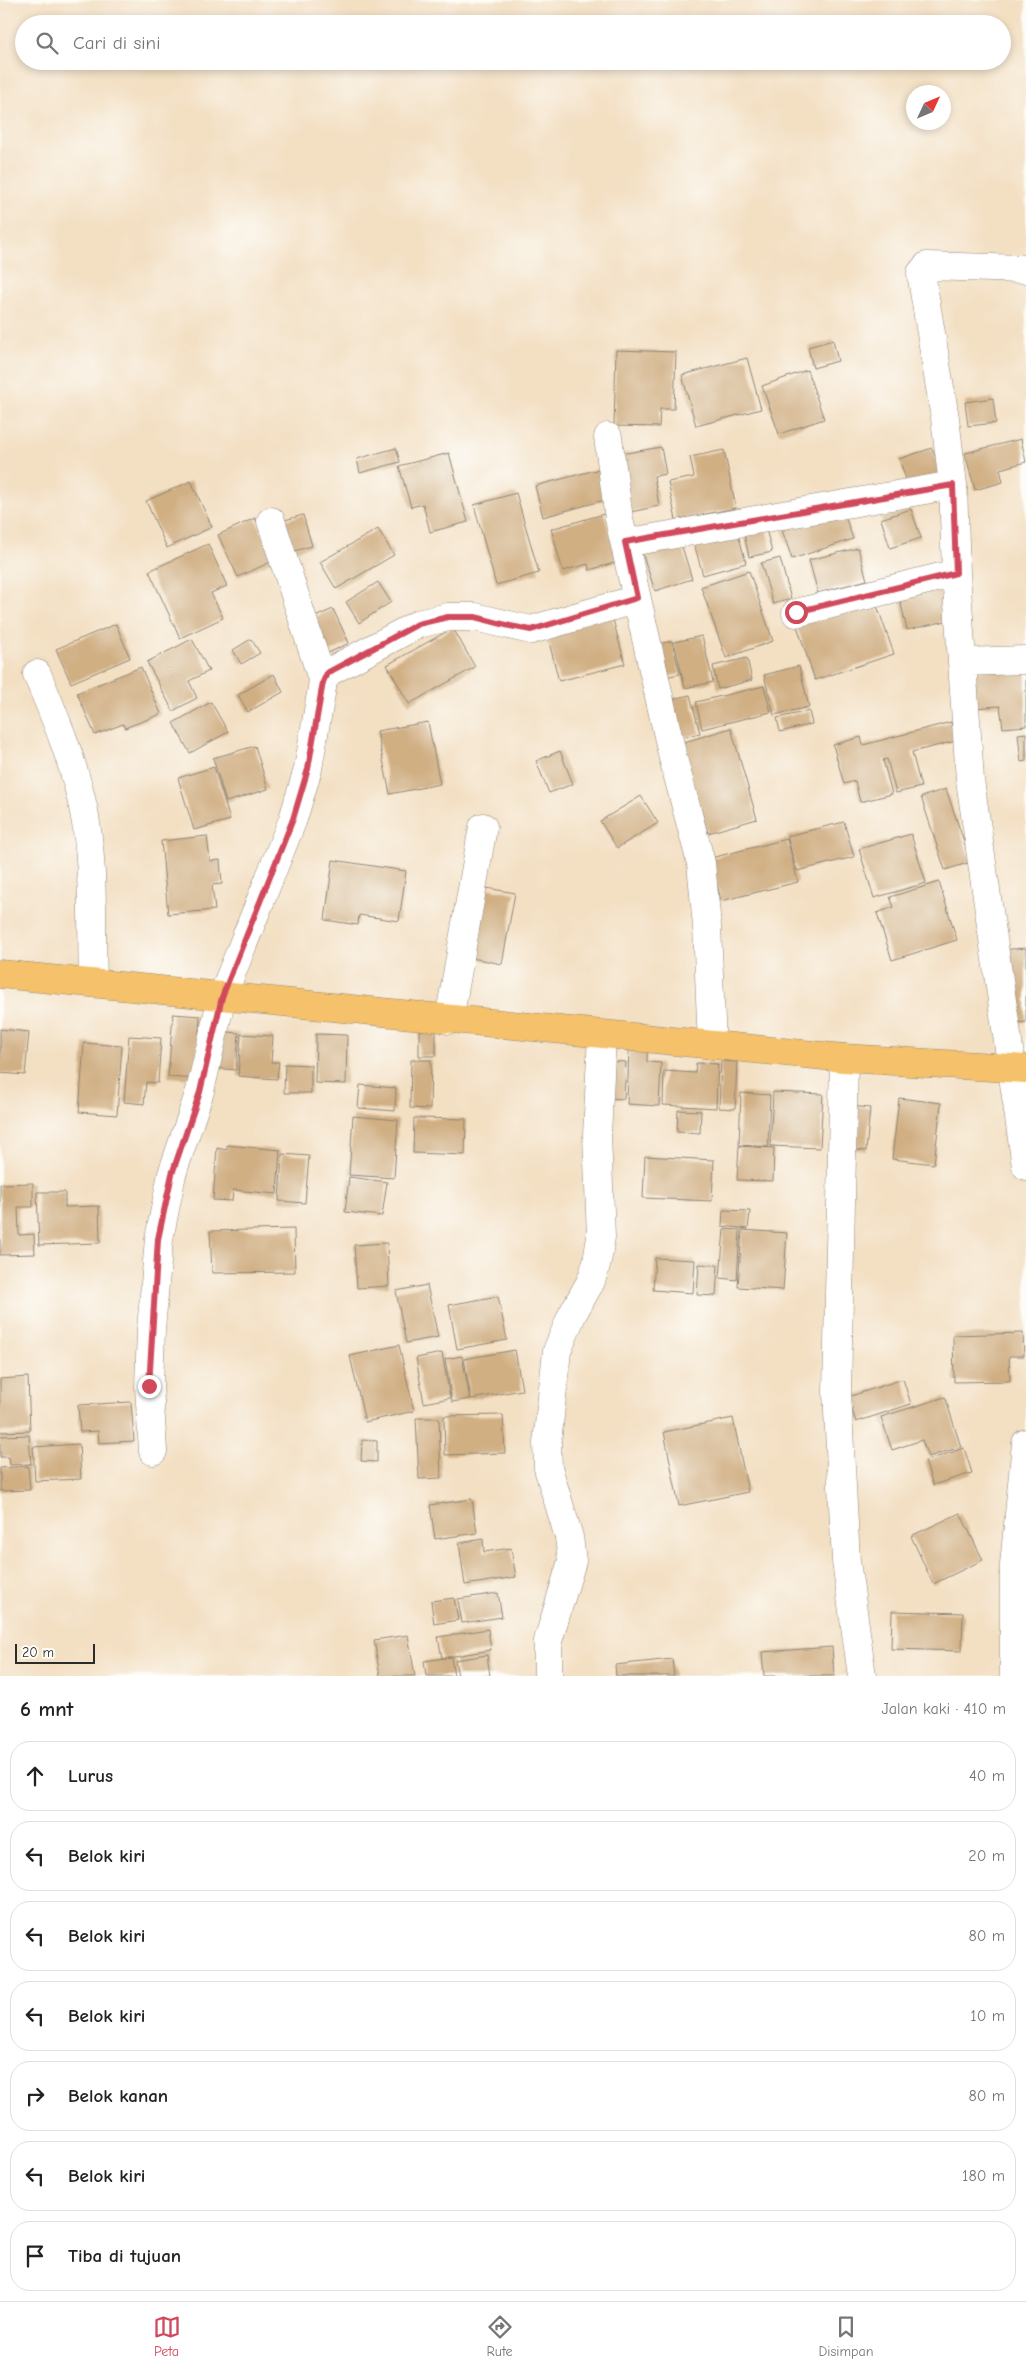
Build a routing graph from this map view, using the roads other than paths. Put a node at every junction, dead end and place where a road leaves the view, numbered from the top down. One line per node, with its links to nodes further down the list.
1 (1026, 269): 3 (street)
2 (608, 437): 5 (street)
3 (953, 485): 5 (street); 6 (street)
4 (271, 521): 12 (street)
5 (625, 542): 7 (street)
6 (956, 573): 8 (street); 10 (street)
7 (637, 598): 12 (street); 19 (street)
8 (796, 612)
9 (1026, 660): 10 (street)
10 (963, 662): 21 (street)
11 (37, 674): 15 (street)
12 (323, 682): 16 (street)
13 (483, 827): 17 (street)
14 (0, 974): 15 (highway)
15 (93, 982): 16 (highway)
16 (222, 997): 17 (highway); 24 (street)
17 (449, 1020): 18 (highway)
18 (602, 1035): 19 (highway); 25 (street)
19 (712, 1045): 20 (highway)
20 (844, 1058): 21 (highway); 26 (street)
21 (1018, 1068): 22 (street)
22 (1026, 1166)
23 (1026, 1443): 27 (street)
24 (152, 1451)
25 (548, 1676)
26 (862, 1676)
27 (1014, 1676)

